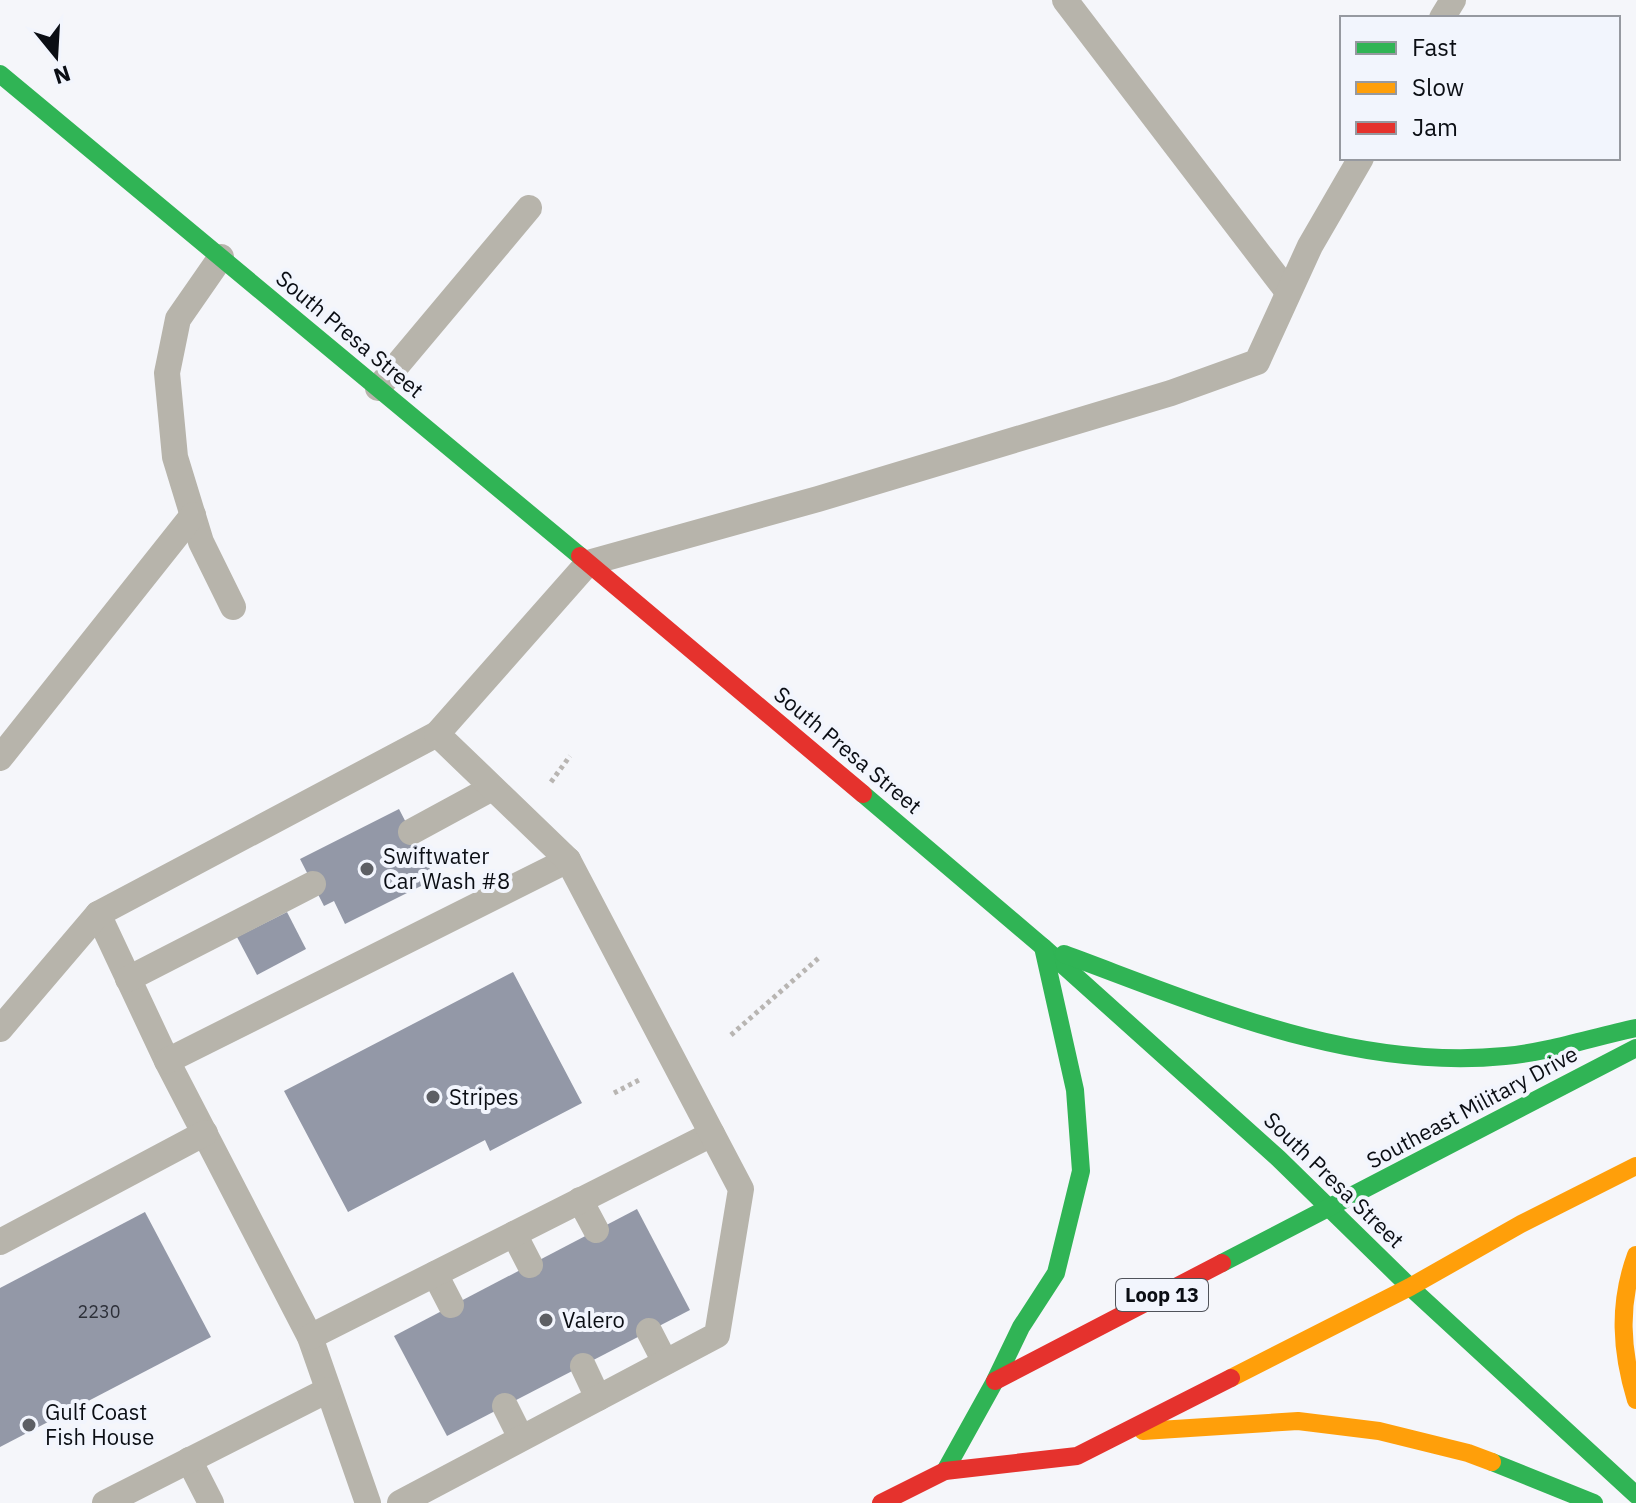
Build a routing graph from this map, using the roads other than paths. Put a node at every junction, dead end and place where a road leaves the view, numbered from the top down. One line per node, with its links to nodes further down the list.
1 (1065, 0): 6 (lane)
2 (0, 74): 5 (main road, South Presa Street)
3 (1360, 160): 6 (lane)
4 (529, 208): 7 (lane)
5 (221, 257): 7 (main road, South Presa Street); 8 (lane)
6 (1288, 292): 9 (lane)
7 (378, 388): 9 (main road, South Presa Street)
8 (193, 515): 10 (lane); 12 (lane)
9 (588, 563): 11 (lane); 18 (main road, South Presa Street)
10 (233, 607)
11 (437, 734): 13 (lane); 17 (lane)
12 (0, 758)
13 (492, 788): 14 (lane); 15 (lane)
14 (411, 832)
15 (568, 860): 23 (lane); 25 (lane)
16 (313, 884): 19 (lane)
17 (98, 914): 19 (lane); 21 (lane)
18 (1043, 947): 20 (main road); 28 (main road, South Presa Street); 41 (main road)
19 (128, 979): 23 (lane)
20 (1636, 1028)
21 (0, 1029)
22 (1636, 1048): 28 (main road, Southeast Military Drive / Loop 13)
23 (167, 1061): 24 (lane)
24 (205, 1133): 31 (lane); 38 (lane)
25 (712, 1134): 27 (lane); 39 (lane)
26 (1636, 1166): 35 (main road)
27 (580, 1200): 29 (lane); 30 (lane)
28 (1330, 1209): 35 (main road, South Presa Street); 41 (main road, Southeast Military Drive / Loop 13)
29 (596, 1230)
30 (514, 1234): 33 (lane); 34 (lane)
31 (0, 1242)
32 (1636, 1255): 44 (main road)
33 (530, 1265)
34 (435, 1274): 36 (lane); 38 (lane)
35 (1410, 1287): 46 (main road); 50 (main road, South Presa Street)
36 (451, 1305)
37 (649, 1331): 39 (lane)
38 (310, 1337): 42 (lane)
39 (665, 1362): 43 (lane)
40 (583, 1366): 43 (lane)
41 (995, 1381): 49 (main road)
42 (328, 1390): 48 (lane); 53 (lane)
43 (598, 1398): 47 (lane)
44 (1636, 1400)
45 (505, 1406): 47 (lane)
46 (1124, 1432): 49 (main road); 56 (main road)
47 (521, 1438): 54 (lane)
48 (189, 1460): 51 (lane); 52 (lane)
49 (945, 1471): 55 (main road)
50 (1636, 1495)
51 (105, 1503)
52 (211, 1503)
53 (368, 1503)
54 (400, 1503)
55 (881, 1503)
56 (1594, 1503)

